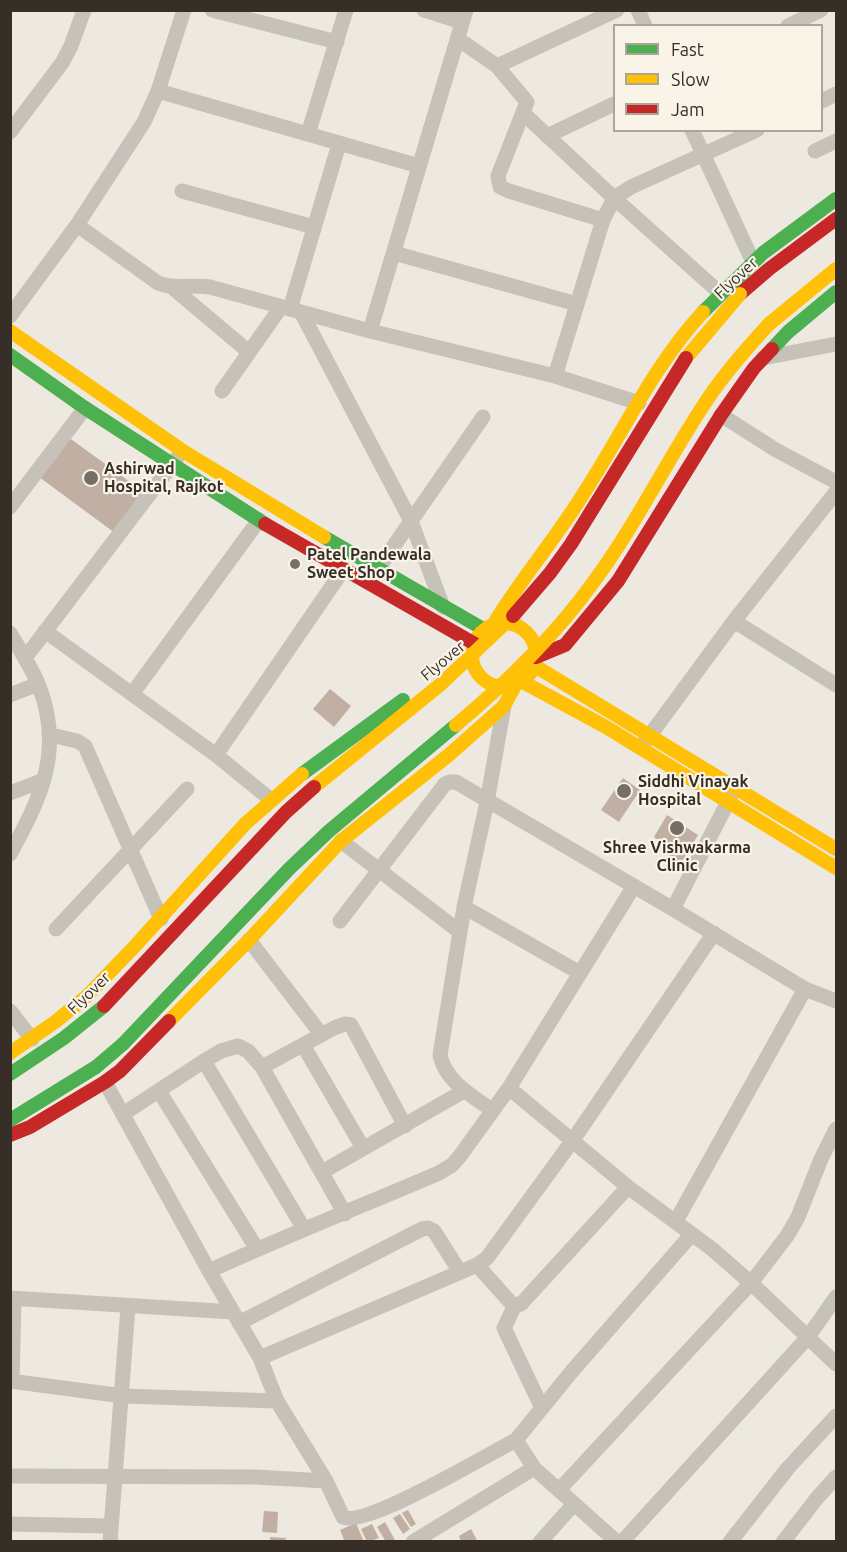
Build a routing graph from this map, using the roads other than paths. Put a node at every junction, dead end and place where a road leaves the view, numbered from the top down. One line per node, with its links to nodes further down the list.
1 (184, 10): 15 (street)
2 (212, 10): 13 (street)
3 (346, 10): 13 (street)
4 (424, 10): 9 (street)
5 (617, 10): 14 (street)
6 (638, 10): 10 (street)
7 (821, 10): 11 (street)
8 (80, 11): 20 (street)
9 (464, 16): 12 (street)
10 (644, 24)
11 (792, 24)
12 (458, 39): 14 (street); 29 (street)
13 (337, 42): 23 (street)
14 (497, 66): 19 (street)
15 (158, 91): 23 (street); 35 (street)
16 (837, 94): 17 (street)
17 (823, 101)
18 (613, 105): 24 (street)
19 (523, 113): 24 (street); 34 (street)
20 (10, 132)
21 (693, 132): 28 (street)
22 (753, 132): 28 (street)
23 (308, 134): 26 (street)
24 (547, 136): 31 (street)
25 (837, 141): 27 (street)
26 (339, 144): 29 (street); 36 (street)
27 (815, 151)
28 (703, 155): 31 (street); 38 (street)
29 (419, 166): 37 (street)
30 (182, 191): 36 (street)
31 (614, 198): 34 (street); 42 (street)
32 (837, 199): 38 (main road)
33 (837, 219): 116 (main road, Flyover, bridge)
34 (603, 220): 43 (street)
35 (77, 225): 40 (street); 45 (street)
36 (314, 226): 44 (street)
37 (394, 253): 43 (street); 47 (street)
38 (753, 262): 42 (main road)
39 (837, 269): 123 (main road, bridge)
40 (173, 288): 44 (street); 49 (street)
41 (837, 292): 51 (main road)
42 (720, 293): 54 (main road)
43 (577, 304): 52 (street)
44 (291, 309): 47 (street); 49 (street); 64 (street)
45 (10, 316)
46 (10, 331): 58 (main road)
47 (370, 331): 52 (street)
48 (837, 344): 51 (street)
49 (249, 352): 53 (street)
50 (10, 355): 55 (main road)
51 (763, 358): 56 (main road)
52 (555, 376): 54 (street)
53 (222, 391)
54 (639, 403): 69 (main road)
55 (85, 408): 59 (main road); 62 (street)
56 (721, 415): 60 (street); 74 (main road)
57 (483, 417): 64 (street)
58 (183, 451): 59 (street); 66 (main road)
59 (172, 464): 63 (main road); 70 (street)
60 (837, 482)
61 (837, 492): 68 (street)
62 (10, 507)
63 (259, 520): 65 (main road); 78 (street)
64 (411, 521): 66 (street); 67 (street)
65 (343, 570): 72 (main road); 83 (street)
66 (378, 570): 67 (main road)
67 (443, 607): 69 (main road)
68 (734, 621): 77 (street); 82 (street)
69 (489, 627): 72 (main road); 74 (main road)
70 (45, 631): 73 (street); 78 (street)
71 (10, 633): 73 (street)
72 (474, 647): 76 (main road); 88 (main road)
73 (24, 658): 75 (street)
74 (536, 662): 76 (main road); 82 (main road)
75 (38, 684): 79 (street); 81 (street)
76 (519, 684): 80 (main road); 82 (main road)
77 (837, 685)
78 (132, 694): 83 (street)
79 (10, 695)
80 (504, 706): 90 (street); 91 (main road)
81 (51, 735): 84 (street); 93 (street)
82 (646, 741): 85 (main road); 89 (main road)
83 (216, 755): 88 (street)
84 (44, 780): 87 (street); 94 (street)
85 (736, 787): 89 (street); 92 (main road)
86 (187, 789): 93 (street)
87 (10, 793)
88 (270, 799): 100 (main road)
89 (728, 800): 95 (main road); 99 (street)
90 (487, 802): 96 (street); 97 (street); 98 (street)
91 (341, 841): 96 (street); 105 (main road)
92 (837, 849)
93 (131, 850): 100 (street); 102 (street)
94 (10, 854)
95 (837, 868)
96 (379, 869): 101 (street); 103 (street)
97 (634, 886): 99 (street); 106 (street)
98 (464, 907): 103 (street); 106 (street)
99 (673, 909): 104 (street)
100 (161, 919): 111 (main road)
101 (340, 921)
102 (56, 929)
103 (460, 932): 120 (street)
104 (714, 933): 107 (street); 127 (street)
105 (249, 940): 110 (street); 117 (main road)
106 (580, 973): 118 (street)
107 (805, 989): 108 (street); 132 (street)
108 (837, 1001)
109 (10, 1011): 111 (street)
110 (321, 1034): 112 (street); 124 (street)
111 (32, 1039): 113 (main road)
112 (303, 1045): 115 (street); 128 (street)
113 (10, 1053)
114 (204, 1061): 115 (street); 119 (street); 133 (street)
115 (262, 1067): 129 (street)
116 (10, 1074)
117 (105, 1082): 122 (street); 126 (main road)
118 (508, 1088): 121 (street); 127 (street)
119 (159, 1091): 122 (street); 135 (street)
120 (464, 1091): 121 (street); 124 (street)
121 (492, 1110): 131 (street)
122 (123, 1114): 137 (street)
123 (10, 1120)
124 (405, 1126): 128 (street)
125 (837, 1129): 139 (street)
126 (10, 1135)
127 (573, 1140): 130 (street); 136 (street)
128 (363, 1148): 129 (street)
129 (322, 1172): 131 (street)
130 (628, 1187): 132 (street); 142 (street)
131 (345, 1214): 133 (street)
132 (676, 1221): 134 (street)
133 (304, 1229): 135 (street)
134 (692, 1234): 139 (street); 151 (street)
135 (257, 1249): 137 (street)
136 (477, 1265): 138 (street); 142 (street)
137 (209, 1271): 144 (street)
138 (460, 1272): 144 (street); 146 (street)
139 (752, 1283): 145 (street); 159 (street)
140 (837, 1297): 145 (street)
141 (12, 1298): 143 (street); 148 (street)
142 (515, 1305): 151 (street)
143 (128, 1307): 144 (street); 149 (street)
144 (236, 1318): 146 (street)
145 (808, 1337): 147 (street); 166 (street)
146 (260, 1358): 150 (street)
147 (837, 1364)
148 (11, 1381): 149 (street)
149 (123, 1396): 150 (street); 157 (street)
150 (277, 1401): 158 (street)
151 (542, 1408): 153 (street)
152 (837, 1416): 167 (street)
153 (516, 1440): 154 (street); 158 (street)
154 (534, 1468): 159 (street); 163 (street)
155 (10, 1476): 157 (street)
156 (837, 1477): 168 (street)
157 (115, 1478): 158 (street); 162 (street)
158 (326, 1481)
159 (559, 1490): 160 (street)
160 (574, 1504): 164 (street); 165 (street)
161 (10, 1524): 162 (street)
162 (110, 1534)
163 (413, 1542)
164 (540, 1542)
165 (617, 1542)
166 (622, 1542)
167 (730, 1542)
168 (783, 1542)

